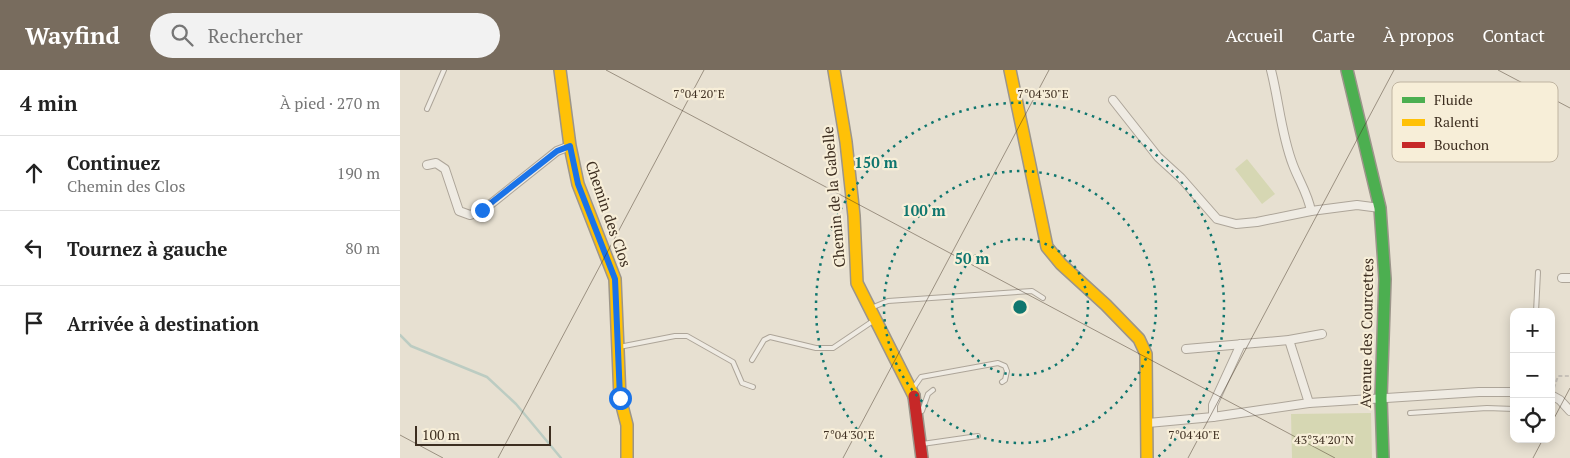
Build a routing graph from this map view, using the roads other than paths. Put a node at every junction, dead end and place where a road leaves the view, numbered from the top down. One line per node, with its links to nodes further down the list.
1 (444, 70): 8 (lane)
2 (560, 70): 9 (street, Chemin des Clos)
3 (834, 70): 16 (street, Chemin de la Gabelle)
4 (1010, 70): 37 (street)
5 (1271, 70): 12 (street)
6 (1347, 70): 11 (street, Avenue des Courcettes)
7 (1113, 100): 12 (street)
8 (427, 109)
9 (570, 146): 10 (street); 21 (street, Chemin des Clos)
10 (428, 165)
11 (1380, 208): 12 (street); 30 (street, Avenue des Courcettes)
12 (1311, 211)
13 (1538, 272): 15 (lane)
14 (1043, 298): 16 (lane)
15 (1536, 308)
16 (869, 309): 17 (street, Chemin de la Gabelle)
17 (874, 320): 23 (lane); 27 (street, Chemin de la Gabelle)
18 (1322, 334): 19 (street)
19 (1289, 340): 20 (street); 31 (street)
20 (1241, 344): 22 (street); 36 (street)
21 (619, 347): 25 (lane); 40 (street, Chemin des Clos)
22 (1186, 349)
23 (752, 360)
24 (1002, 382): 27 (lane)
25 (754, 387)
26 (933, 390): 34 (lane)
27 (912, 391): 34 (street, Chemin de la Gabelle)
28 (1510, 392): 30 (street)
29 (1555, 397): 33 (street)
30 (1381, 398): 31 (street); 43 (street, Avenue des Courcettes)
31 (1309, 403): 36 (street)
32 (1510, 409): 35 (lane)
33 (1570, 411)
34 (916, 413): 39 (street, Chemin de la Gabelle)
35 (1410, 413)
36 (1213, 417): 37 (street)
37 (1148, 423): 42 (street)
38 (978, 436): 39 (lane)
39 (920, 444): 41 (street, Chemin de la Gabelle)
40 (627, 458)
41 (922, 458)
42 (1147, 458)
43 (1383, 458)

